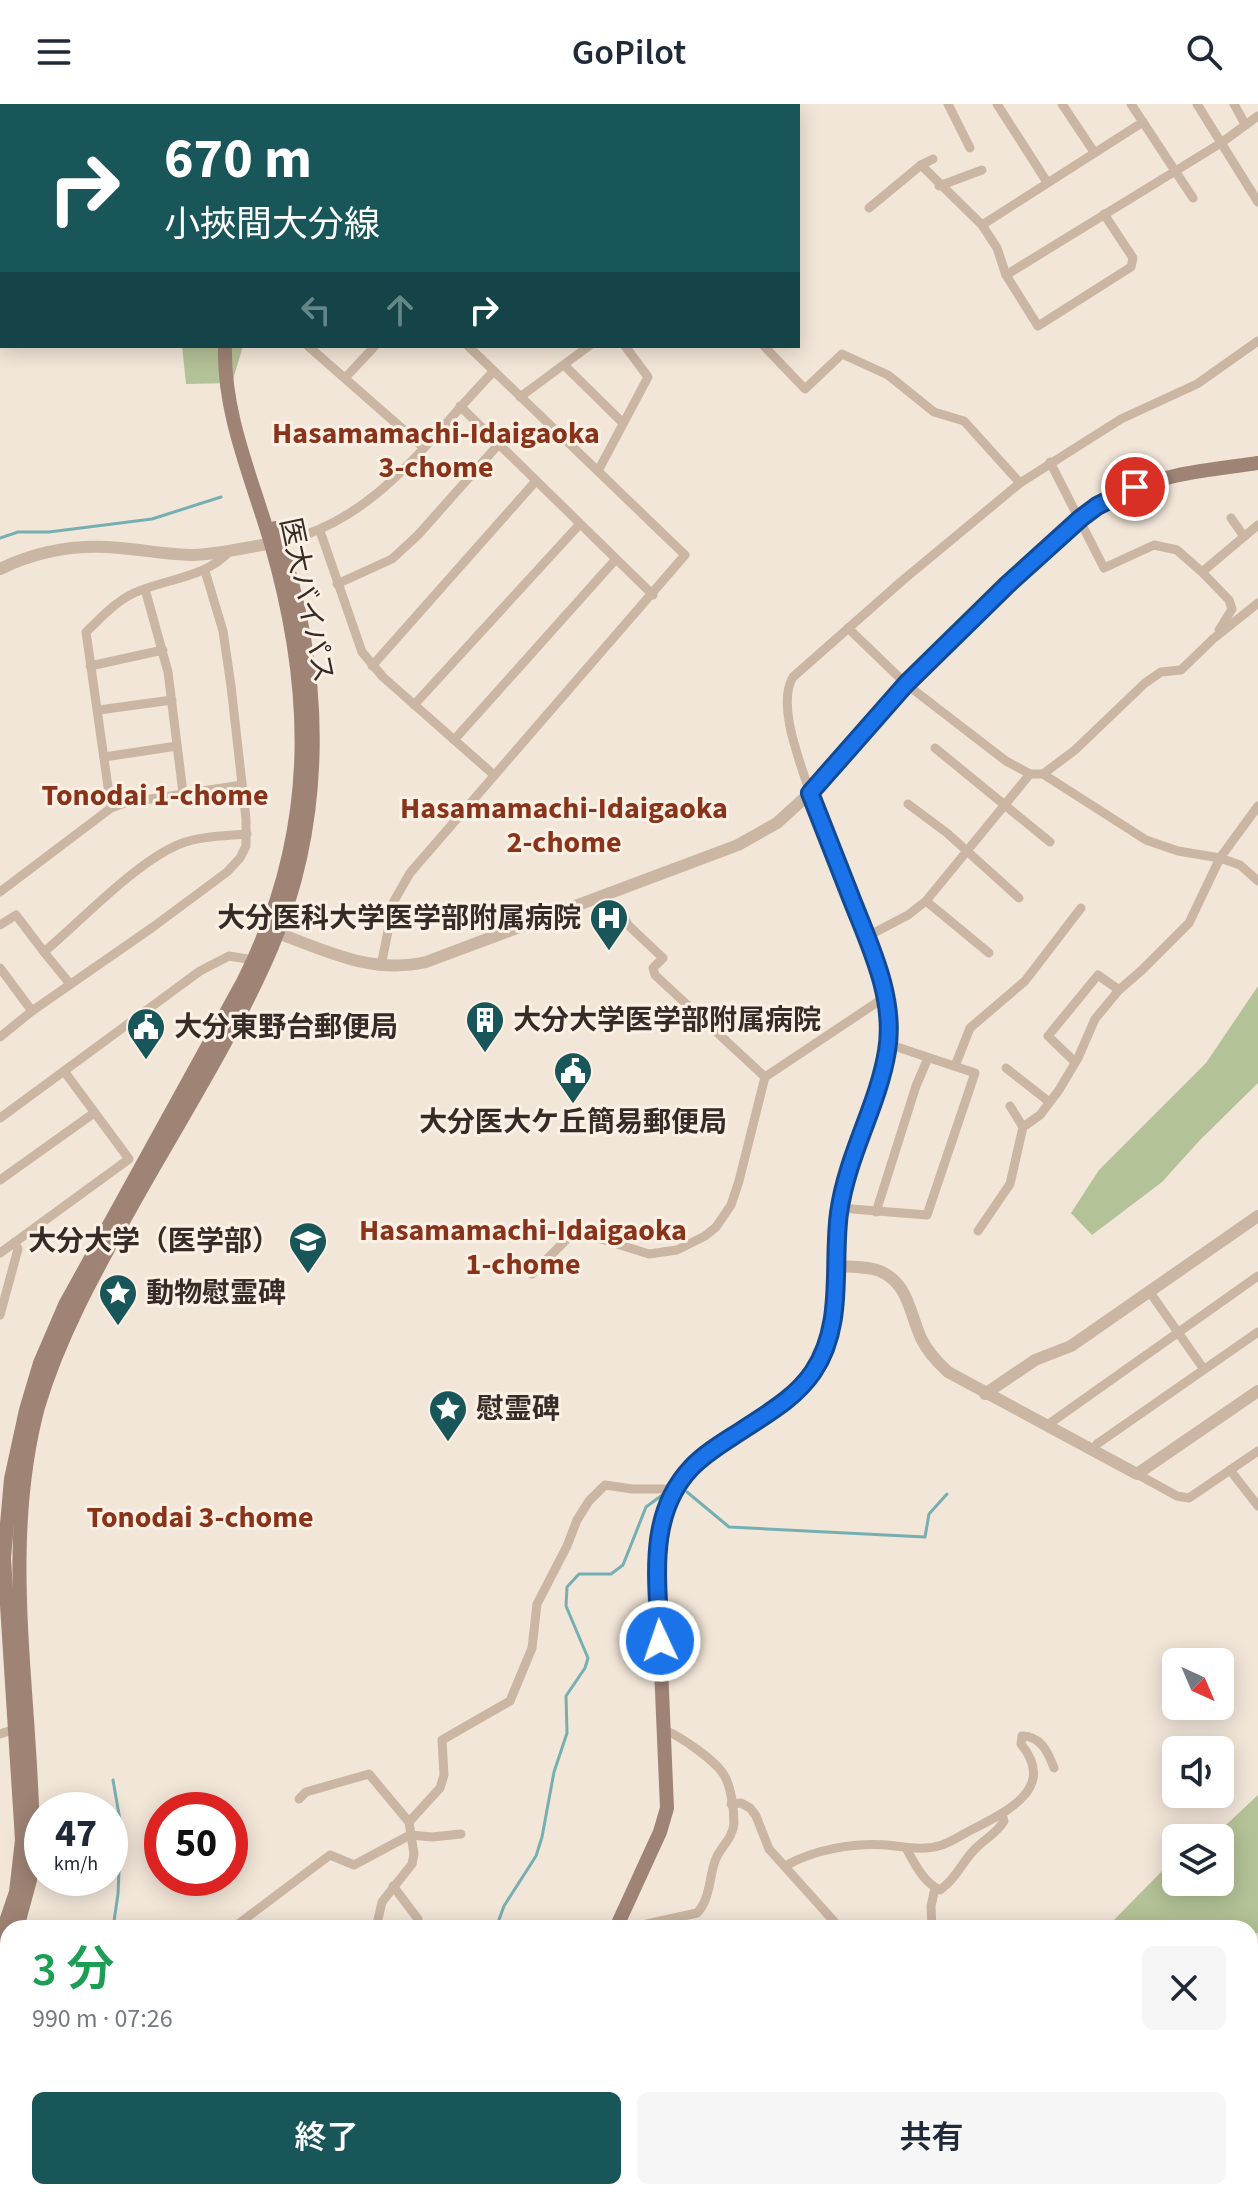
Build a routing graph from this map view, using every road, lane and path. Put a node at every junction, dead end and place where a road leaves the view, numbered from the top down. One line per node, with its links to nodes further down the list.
1 (948, 104): 11 (street)
2 (997, 104): 17 (street)
3 (1062, 104): 12 (street)
4 (1131, 104): 8 (street)
5 (1197, 104): 10 (street)
6 (1234, 104): 9 (street)
7 (1258, 116): 9 (street)
8 (1143, 122): 12 (street); 16 (street)
9 (1245, 124): 10 (street)
10 (1221, 143): 16 (street); 19 (street)
11 (970, 148)
12 (1094, 152): 17 (street)
13 (933, 159): 14 (street)
14 (921, 165): 18 (street); 22 (street)
15 (982, 170): 18 (street)
16 (1173, 171): 20 (street); 23 (street)
17 (1047, 182): 24 (street)
18 (939, 186): 24 (street)
19 (1254, 186): 21 (street)
20 (1193, 198)
21 (1258, 202)
22 (869, 208)
23 (1104, 214): 25 (street); 25 (street)
24 (982, 225): 25 (street)
25 (1006, 275)
26 (1258, 341): 42 (street)
27 (225, 348): 53 (main road, 医大バイパス)
28 (310, 348): 36 (street)
29 (373, 348): 36 (street)
30 (470, 348): 35 (street)
31 (587, 348): 34 (street)
32 (626, 348): 39 (street)
33 (766, 348): 46 (street)
34 (565, 366): 37 (street); 39 (street)
35 (494, 371): 37 (street); 38 (street)
36 (345, 378): 41 (street)
37 (520, 397): 44 (street)
38 (460, 406): 40 (street); 41 (street)
39 (623, 423): 44 (street)
40 (498, 445): 45 (street); 59 (street)
41 (423, 447): 51 (street)
42 (1050, 462): 46 (street); 47 (street)
43 (1258, 463): 47 (main road)
44 (598, 471): 61 (street)
45 (535, 482): 49 (street); 67 (street)
46 (1020, 483): 63 (street)
47 (1081, 518): 58 (street); 68 (main road)
48 (1231, 518): 52 (street)
49 (579, 525): 55 (street); 70 (street)
50 (1258, 525): 52 (street)
51 (320, 531): 53 (street); 59 (street)
52 (1243, 535): 58 (street)
53 (276, 542): 54 (street); 97 (main road, 医大バイパス)
54 (230, 551): 56 (street); 57 (street)
55 (616, 559): 61 (street); 72 (street)
56 (0, 569)
57 (205, 571): 60 (street); 79 (street)
58 (1202, 572): 64 (street)
59 (337, 584): 67 (street)
60 (145, 589): 65 (street); 66 (street)
61 (653, 595): 78 (street)
62 (1258, 603): 64 (street)
63 (848, 628): 68 (street); 81 (street)
64 (1213, 639): 77 (street)
65 (163, 650): 66 (street); 69 (street)
66 (90, 666): 71 (street)
67 (372, 666): 70 (street)
68 (906, 684): 76 (street); 81 (main road)
69 (172, 700): 71 (street); 73 (street)
70 (414, 705): 72 (street)
71 (99, 710): 75 (street)
72 (454, 740): 78 (street)
73 (177, 746): 75 (street); 80 (street)
74 (935, 748): 83 (street)
75 (104, 757): 85 (street)
76 (1030, 774): 77 (street); 83 (street)
77 (1043, 774): 89 (street)
78 (494, 775): 102 (street)
79 (242, 785): 80 (street); 86 (street)
80 (183, 793): 85 (street)
81 (810, 793): 98 (main road); 102 (street)
82 (908, 804): 88 (street)
83 (1004, 806): 87 (street); 88 (street)
84 (1258, 806): 89 (street)
85 (111, 808): 91 (street)
86 (247, 834): 99 (street); 104 (street)
87 (1050, 842)
88 (965, 852): 92 (street); 93 (street)
89 (1220, 858): 90 (street); 105 (street)
90 (1258, 881)
91 (0, 892)
92 (1019, 898)
93 (926, 901): 98 (street); 100 (street)
94 (1081, 908): 112 (street)
95 (625, 919): 115 (street)
96 (0, 925): 99 (street)
97 (272, 930): 101 (main road, 医大バイパス); 102 (street); 160 (main road, 医大バイパス)
98 (866, 937): 106 (main road)
99 (44, 952): 104 (street)
100 (989, 953)
101 (253, 960): 114 (street); 159 (main road, 医大バイパス)
102 (381, 966)
103 (0, 968): 107 (street)
104 (70, 984): 107 (street)
105 (1119, 990): 111 (street); 111 (street)
106 (885, 997): 109 (main road); 115 (street)
107 (32, 1011): 108 (street)
108 (0, 1037)
109 (888, 1044): 110 (street); 122 (main road)
110 (928, 1058): 112 (street); 123 (street)
111 (1075, 1062): 116 (street)
112 (955, 1066): 123 (street)
113 (1006, 1068): 116 (street)
114 (64, 1071): 118 (street); 119 (street)
115 (765, 1077): 129 (street)
116 (1048, 1101): 120 (street)
117 (1010, 1106): 120 (street)
118 (94, 1113): 121 (street); 126 (street)
119 (0, 1118)
120 (1023, 1127): 125 (street)
121 (0, 1180)
122 (840, 1208): 123 (street); 128 (main road)
123 (876, 1212)
124 (1256, 1221): 131 (street)
125 (978, 1231)
126 (15, 1242): 127 (street); 132 (street)
127 (0, 1253)
128 (836, 1266): 137 (street); 143 (main road)
129 (532, 1274)
130 (1258, 1276): 134 (street)
131 (1149, 1291): 134 (street); 137 (street)
132 (0, 1315)
133 (1258, 1332): 135 (street)
134 (1178, 1333): 135 (street); 138 (street)
135 (1203, 1368): 139 (street)
136 (1258, 1391): 142 (street)
137 (985, 1394): 138 (street)
138 (1046, 1426): 139 (street)
139 (1092, 1451): 142 (street)
140 (1258, 1451): 141 (street)
141 (1230, 1470): 142 (street); 144 (street)
142 (1137, 1474)
143 (676, 1489): 146 (main road); 152 (street)
144 (1258, 1506)
145 (12, 1730): 147 (street)
146 (665, 1730): 150 (street); 164 (main road)
147 (0, 1734)
148 (1054, 1768): 151 (street)
149 (299, 1799): 152 (street)
150 (731, 1804): 156 (street); 165 (street)
151 (1002, 1815): 155 (street); 158 (street)
152 (409, 1822): 154 (street)
153 (461, 1834): 154 (street)
154 (410, 1835): 157 (street); 161 (street)
155 (906, 1848): 156 (street); 158 (street)
156 (785, 1866): 166 (street)
157 (393, 1886): 162 (street); 163 (street)
158 (935, 1888): 167 (street)
159 (6, 1920)
160 (19, 1920)
161 (244, 1920)
162 (378, 1920)
163 (418, 1920)
164 (620, 1920)
165 (665, 1920)
166 (833, 1920)
167 (932, 1920)

